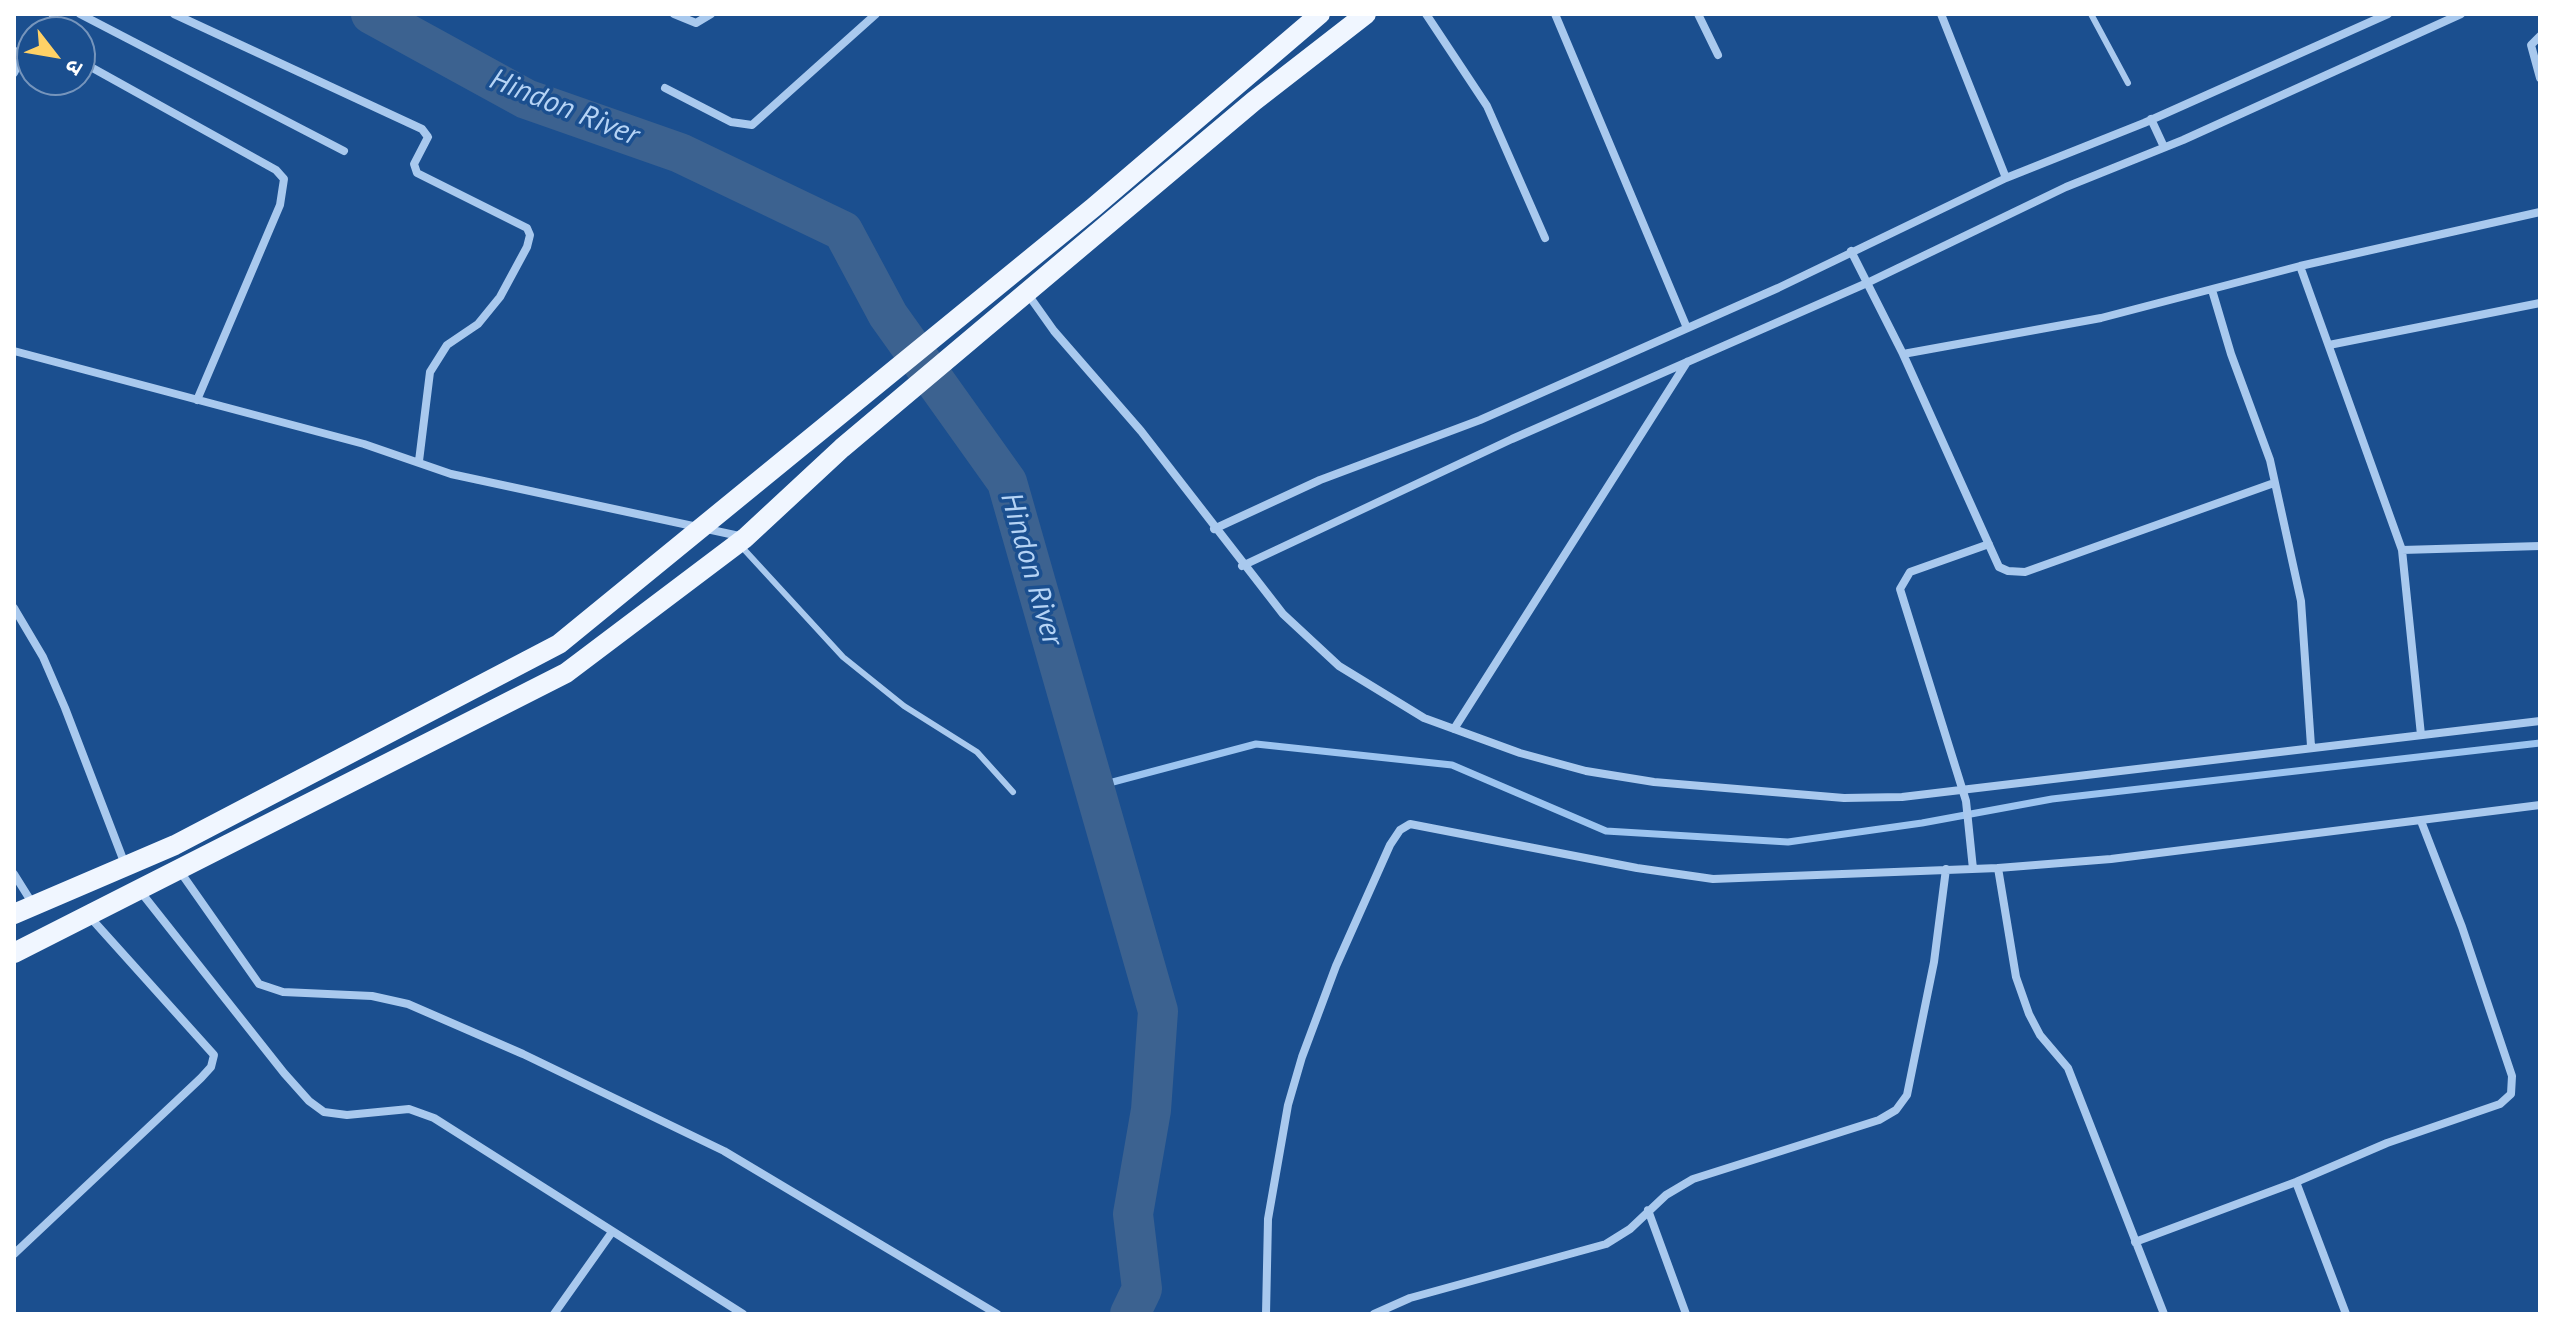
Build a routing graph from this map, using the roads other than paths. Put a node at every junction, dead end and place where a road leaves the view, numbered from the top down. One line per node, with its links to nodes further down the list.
1 (80, 14): 25 (street)
2 (174, 14): 41 (street)
3 (674, 14): 4 (street)
4 (711, 14)
5 (876, 14): 21 (street)
6 (1366, 14): 22 (main road)
7 (1426, 14): 28 (street)
8 (1555, 14): 35 (street)
9 (1698, 14): 16 (street)
10 (1941, 14): 26 (street)
11 (2091, 14): 19 (lane)
12 (2388, 14): 23 (street)
13 (2461, 14): 24 (street)
14 (1307, 18): 20 (main road)
15 (2540, 36): 18 (street)
16 (1718, 55)
17 (96, 70): 40 (street)
18 (2540, 78)
19 (2128, 83)
20 (1237, 85): 22 (main road); 43 (main road)
21 (665, 88)
22 (1254, 101): 33 (main road)
23 (2152, 123): 24 (street); 26 (street)
24 (2163, 145): 31 (street)
25 (344, 151)
26 (2006, 178): 29 (street)
27 (2540, 212): 30 (street)
28 (1545, 238)
29 (1853, 255): 31 (street); 35 (street)
30 (2300, 266): 32 (street); 36 (street)
31 (1864, 279): 38 (street); 39 (street)
32 (2212, 290): 38 (street); 42 (street)
33 (1023, 295): 44 (street); 45 (main road)
34 (2540, 303): 36 (street)
35 (1687, 328): 44 (street)
36 (2329, 345): 48 (street)
37 (14, 351): 40 (street)
38 (1903, 354): 46 (street)
39 (1687, 361): 49 (street); 54 (street)
40 (197, 400): 41 (street)
41 (419, 461): 43 (street)
42 (2274, 483): 46 (street); 56 (street)
43 (706, 527): 45 (street); 50 (main road)
44 (1214, 529): 49 (street)
45 (741, 540): 51 (main road); 58 (lane)
46 (1989, 544): 57 (street)
47 (2540, 546): 48 (street)
48 (2402, 550): 55 (street)
49 (1242, 566): 54 (street)
50 (653, 569): 51 (main road); 61 (main road)
51 (670, 594): 63 (main road)
52 (14, 608): 61 (street)
53 (2540, 721): 55 (street)
54 (1454, 729): 57 (street)
55 (2421, 735): 56 (street)
56 (2311, 746): 57 (street)
57 (1961, 787): 65 (street)
58 (1013, 792)
59 (2540, 805): 60 (street)
60 (2421, 821): 62 (street); 72 (street)
61 (126, 867): 68 (main road)
62 (1998, 868): 65 (street); 75 (street)
63 (179, 869): 67 (main road); 79 (street)
64 (1946, 869): 65 (street); 73 (street); 80 (street)
65 (1973, 869)
66 (14, 874): 68 (street)
67 (139, 891): 70 (main road); 74 (street)
68 (34, 906): 69 (main road)
69 (14, 914)
70 (88, 916): 71 (main road); 76 (street)
71 (14, 953)
72 (2296, 1182): 75 (street); 84 (street)
73 (1648, 1210): 81 (street); 82 (street)
74 (612, 1232): 77 (street); 78 (street)
75 (2135, 1242): 83 (street)
76 (14, 1254)
77 (554, 1314)
78 (743, 1314)
79 (997, 1314)
80 (1266, 1314)
81 (1374, 1314)
82 (1686, 1314)
83 (2164, 1314)
84 (2346, 1314)

